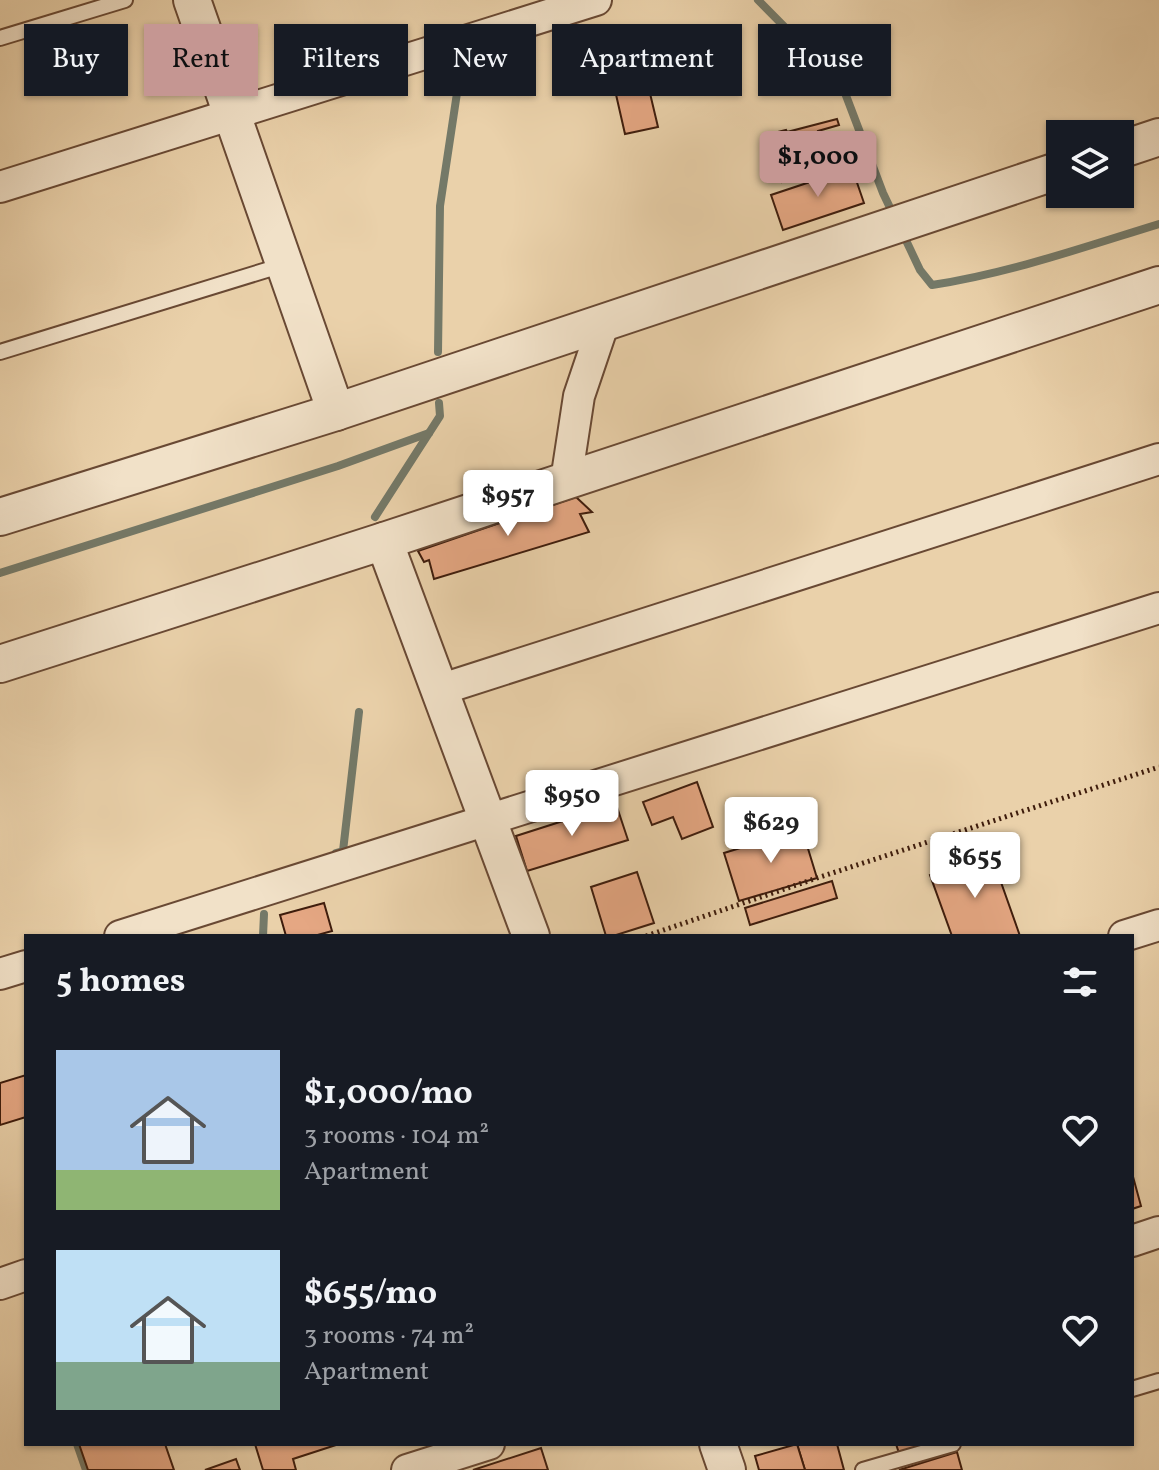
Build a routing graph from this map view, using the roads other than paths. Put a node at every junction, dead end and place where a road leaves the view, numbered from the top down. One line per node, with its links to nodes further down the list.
1 (125, 0): 4 (lane)
2 (192, 0): 5 (street)
3 (596, 0): 5 (street)
4 (0, 38)
5 (232, 114): 9 (street); 10 (street)
6 (1159, 137): 7 (street)
7 (1134, 145)
8 (1046, 175): 12 (street)
9 (0, 187)
10 (284, 264): 13 (lane); 14 (street)
11 (1159, 285): 16 (street)
12 (604, 322): 14 (street); 16 (street)
13 (0, 352)
14 (336, 412): 17 (street)
15 (1159, 459): 21 (street)
16 (566, 481): 18 (street)
17 (0, 517)
18 (384, 541): 20 (street); 21 (street)
19 (1159, 608): 22 (street)
20 (0, 664)
21 (439, 690): 22 (street)
22 (488, 820): 24 (street); 25 (street)
23 (1159, 925): 26 (street)
24 (126, 934)
25 (530, 934)
26 (1130, 934)
27 (24, 967): 28 (street)
28 (0, 974)
29 (1159, 1232): 30 (street)
30 (1134, 1240)
31 (24, 1276): 32 (street)
32 (0, 1284)
33 (1159, 1381): 34 (lane)
34 (1134, 1388)
35 (483, 1446): 38 (street)
36 (719, 1446): 39 (street)
37 (946, 1446): 40 (lane)
38 (407, 1470)
39 (727, 1470)
40 (863, 1470)

